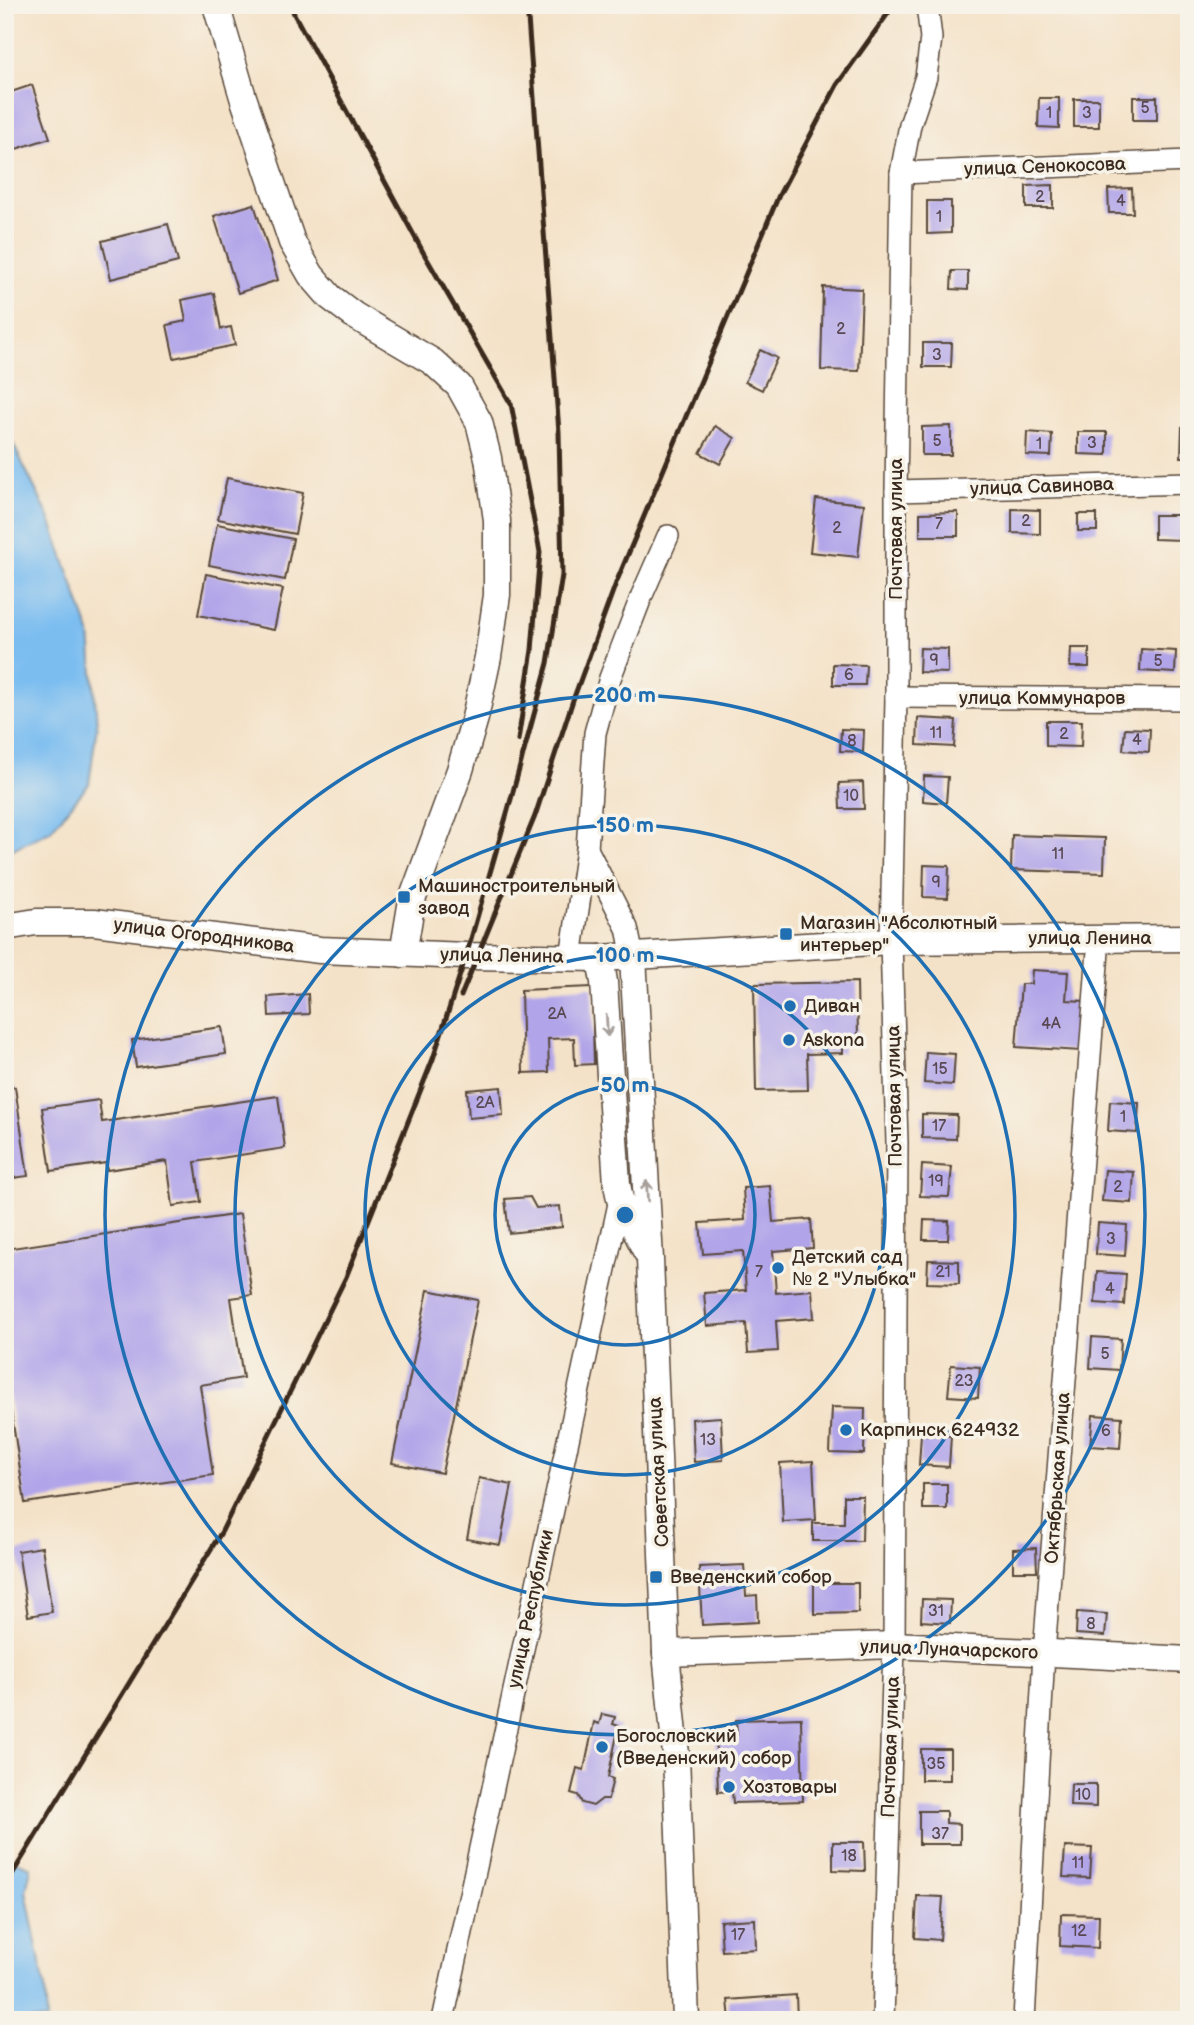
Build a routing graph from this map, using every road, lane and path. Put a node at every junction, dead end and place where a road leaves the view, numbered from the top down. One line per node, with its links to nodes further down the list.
1 (216, 5): 15 (street)
2 (927, 5): 4 (street, Почтовая улица)
3 (1189, 161): 4 (street, улица Сенокосова)
4 (901, 173): 6 (street, Почтовая улица)
5 (1189, 483): 6 (street, улица Савинова)
6 (896, 491): 8 (street, Почтовая улица)
7 (668, 536): 10 (street)
8 (896, 697): 9 (street, улица Коммунаров); 14 (street, Почтовая улица)
9 (1189, 699)
10 (587, 849): 16 (street); 17 (street)
11 (5, 928): 15 (street, улица Огородникова)
12 (1099, 938): 13 (street, улица Ленина); 14 (street, улица Ленина); 23 (street, Октябрьская улица)
13 (1189, 938)
14 (891, 941): 17 (street, улица Ленина); 21 (street, Почтовая улица)
15 (403, 954): 16 (street, улица Ленина)
16 (571, 957): 18 (street, улица Ленина)
17 (633, 957): 18 (street, улица Ленина); 20 (street, Советская улица, one-way to 17)
18 (600, 958): 19 (street, Советская улица, one-way to 19)
19 (620, 1199): 20 (street, Советская улица); 25 (street, улица Республики)
20 (650, 1259): 22 (street, Советская улица)
21 (894, 1645): 22 (street, улица Луначарского); 23 (street, улица Луначарского); 27 (street, Почтовая улица)
22 (666, 1653): 26 (street, Советская улица)
23 (1044, 1653): 24 (street, улица Луначарского); 28 (street, Октябрьская улица)
24 (1189, 1660)
25 (443, 2020)
26 (686, 2020)
27 (883, 2020)
28 (1024, 2020)

